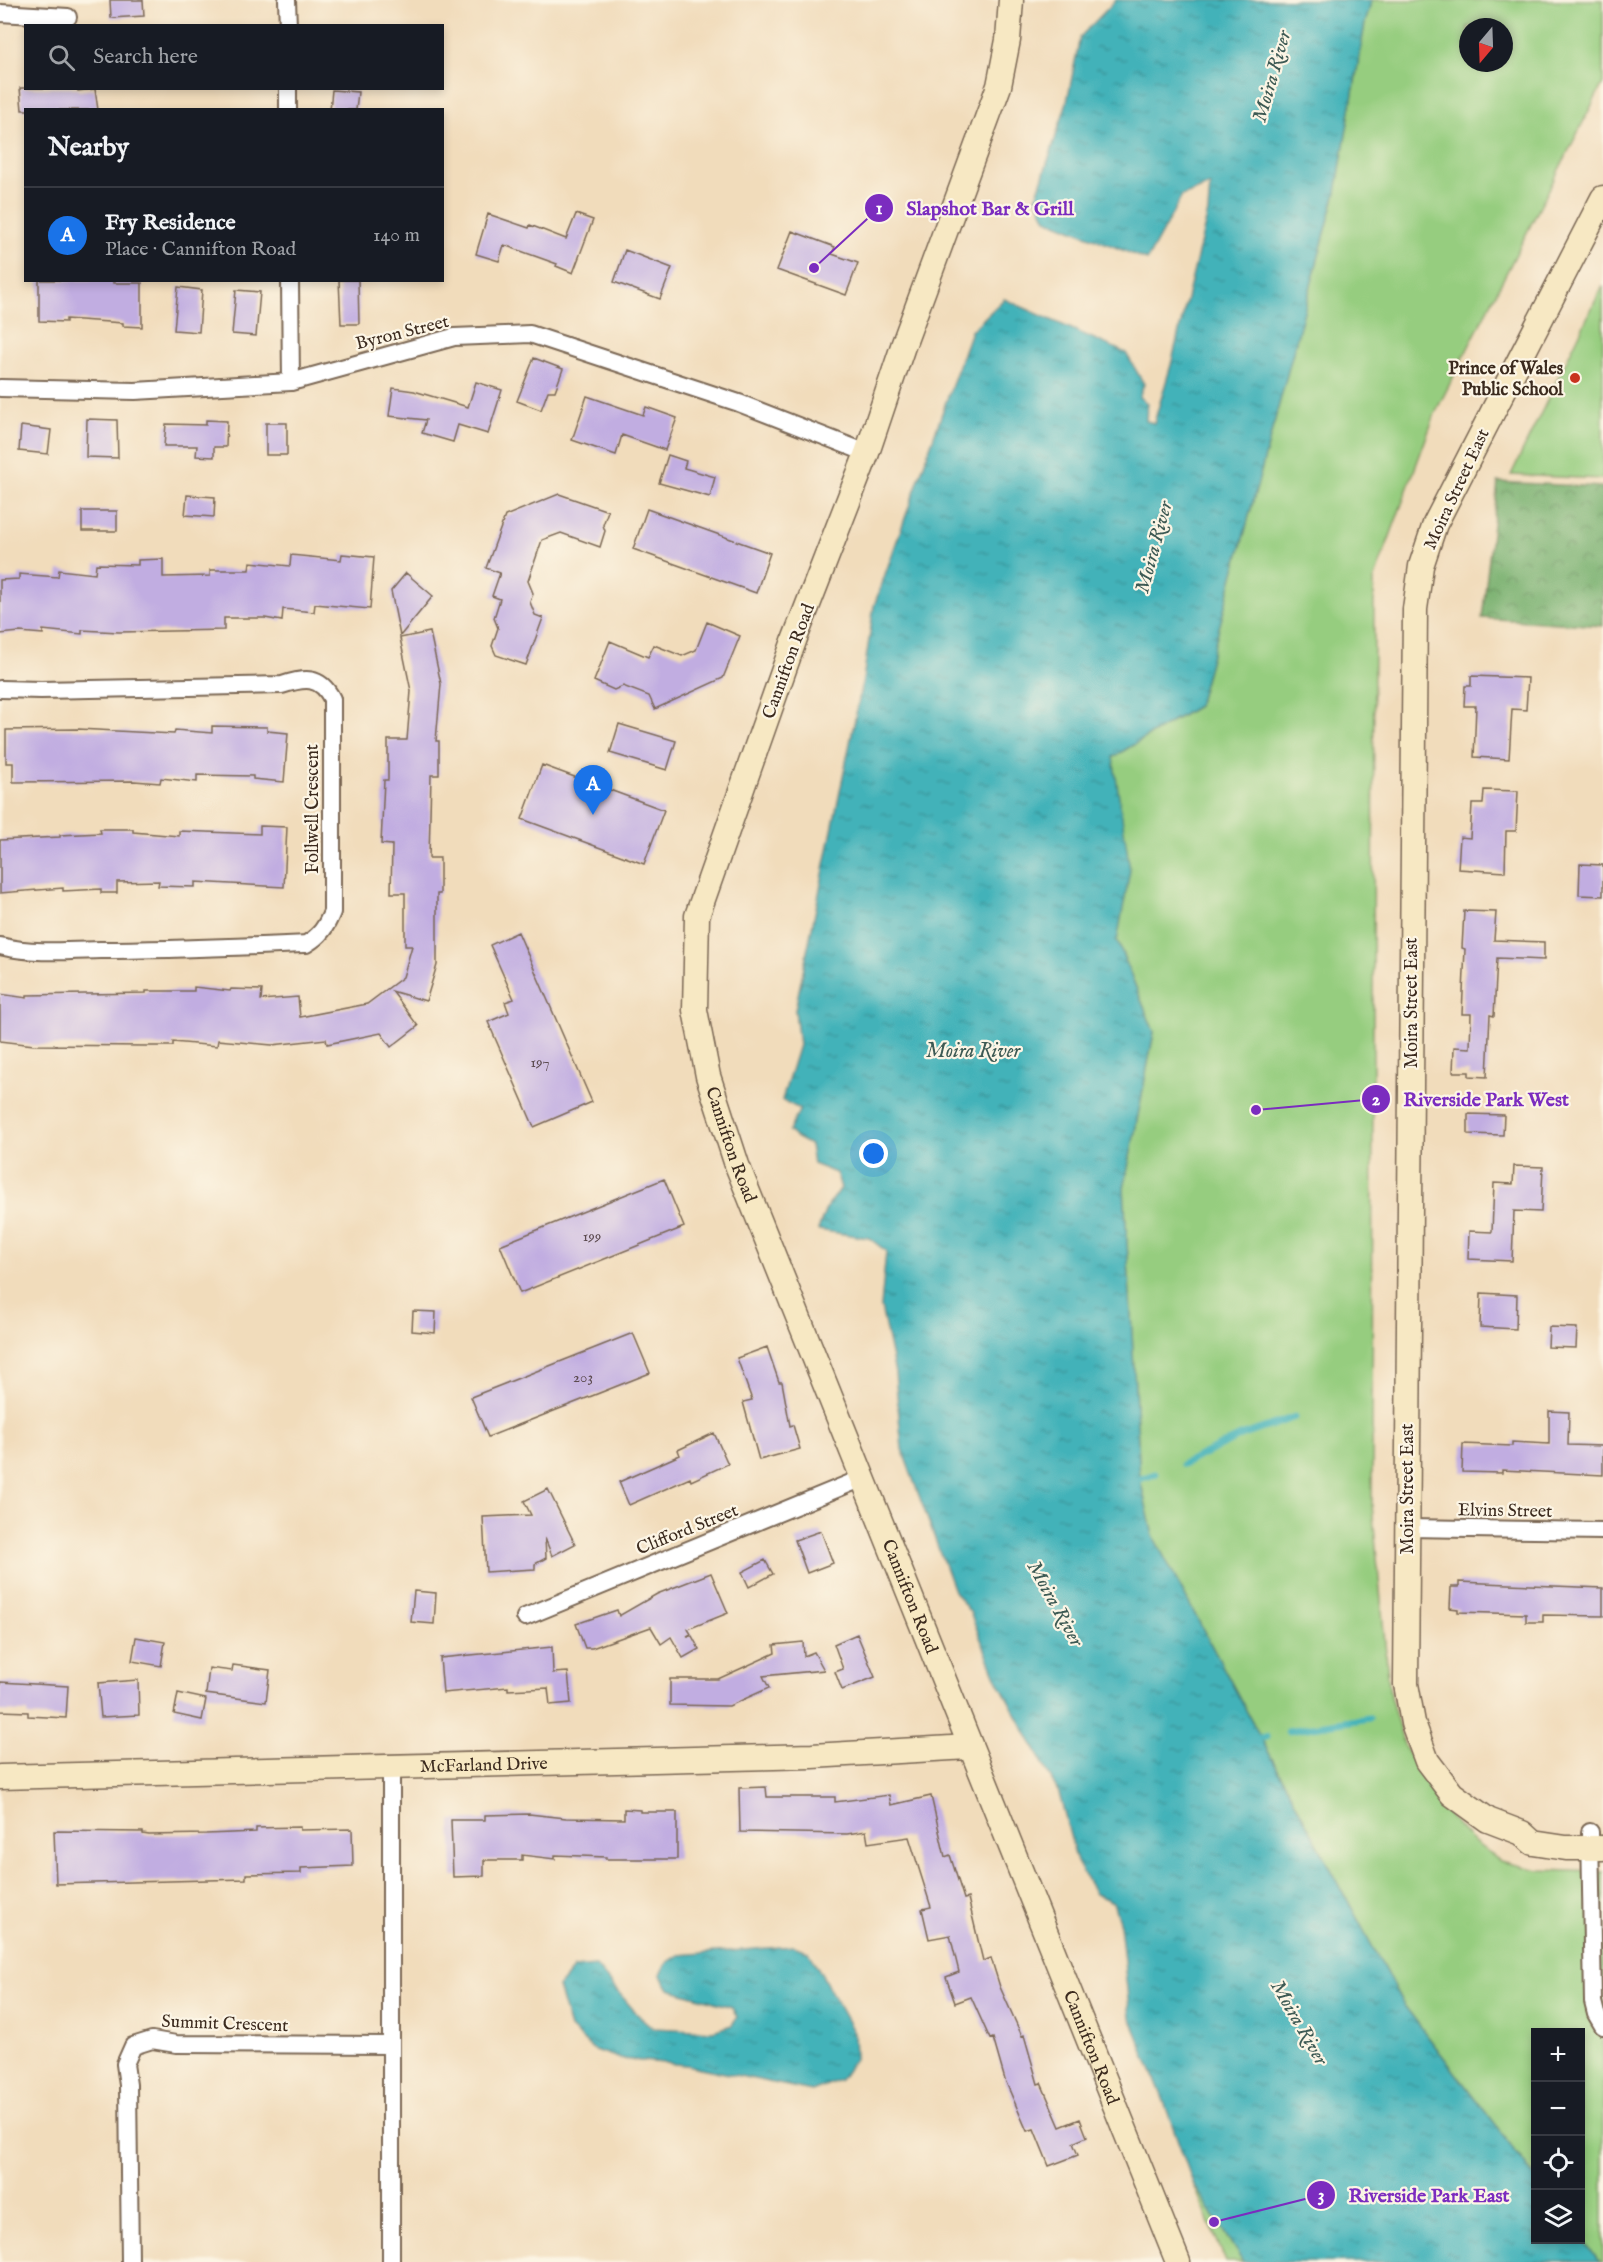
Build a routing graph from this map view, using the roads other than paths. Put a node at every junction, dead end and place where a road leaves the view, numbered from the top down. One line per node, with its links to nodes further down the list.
1 (287, 0): 5 (street)
2 (1011, 0): 12 (street, Cannifton Road)
3 (0, 13): 4 (street)
4 (68, 17)
5 (288, 24)
6 (288, 90): 7 (street)
7 (288, 108)
8 (1603, 198): 16 (street, Moira Street East)
9 (290, 282): 10 (street)
10 (291, 382): 11 (street, Byron Street); 12 (street, Byron Street)
11 (0, 388)
12 (867, 453): 15 (street, Cannifton Road)
13 (0, 689): 14 (street, Follwell Crescent)
14 (0, 946)
15 (863, 1478): 18 (street, Clifford Street); 19 (street, Cannifton Road)
16 (1407, 1528): 17 (street, Elvins Street); 22 (street, Moira Street East)
17 (1603, 1531)
18 (525, 1617)
19 (969, 1747): 20 (street, McFarland Drive); 27 (street, Cannifton Road)
20 (392, 1767): 21 (street, McFarland Drive); 24 (street)
21 (0, 1777)
22 (1596, 1840): 23 (street, Moira Street East)
23 (1603, 2026)
24 (391, 2045): 25 (street, Summit Crescent); 26 (street)
25 (130, 2262)
26 (391, 2262)
27 (1178, 2262)

